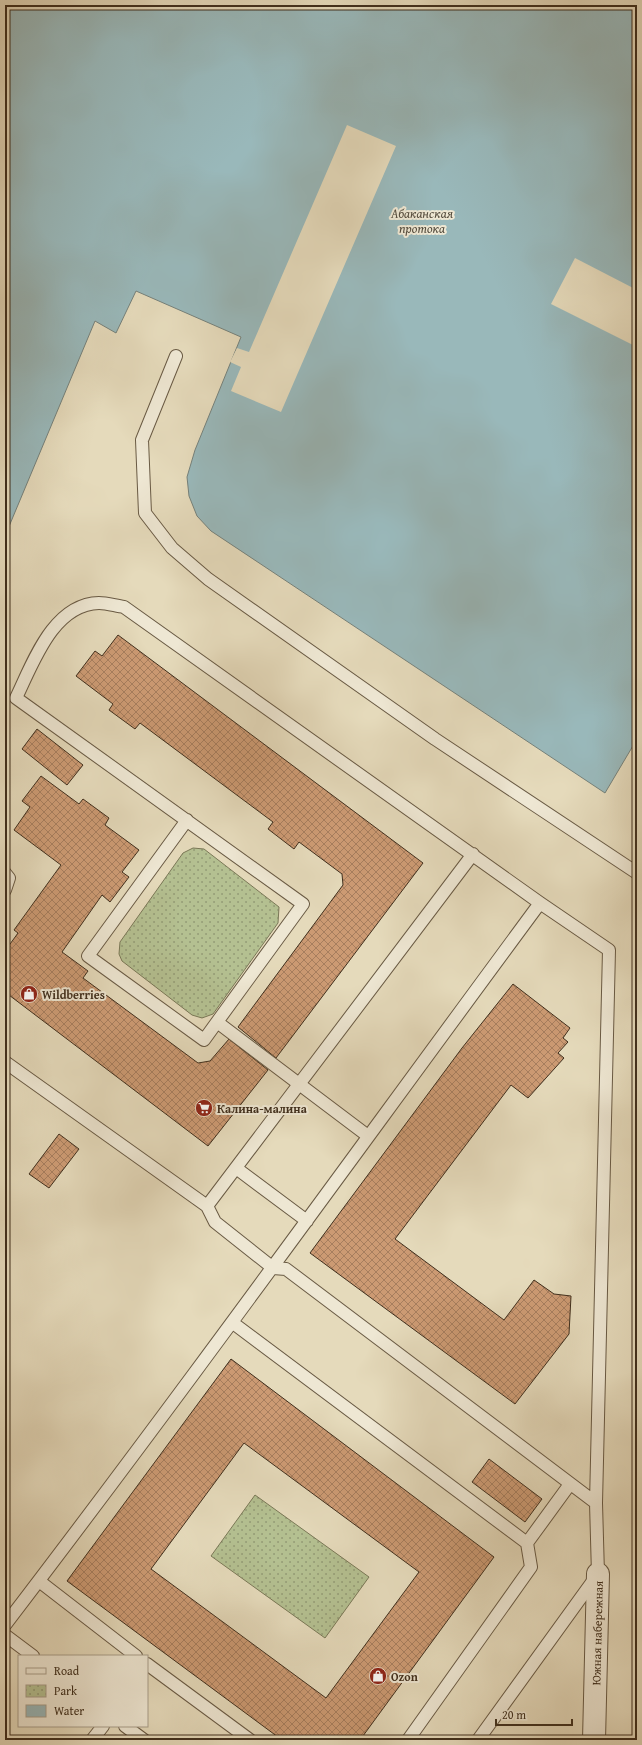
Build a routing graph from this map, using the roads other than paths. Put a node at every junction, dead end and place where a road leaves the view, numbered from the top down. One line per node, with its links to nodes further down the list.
1 (176, 356): 5 (lane)
2 (187, 820): 3 (lane); 8 (lane); 8 (lane)
3 (472, 854): 7 (lane); 10 (lane)
4 (5, 873): 6 (lane)
5 (637, 873)
6 (5, 890)
7 (540, 903): 11 (lane); 18 (lane)
8 (217, 1022): 10 (lane)
9 (5, 1062): 13 (lane)
10 (299, 1084): 11 (lane); 12 (lane)
11 (368, 1136): 14 (lane)
12 (236, 1168): 13 (lane); 14 (lane)
13 (207, 1206): 15 (lane)
14 (307, 1221): 15 (lane)
15 (273, 1268): 16 (lane); 17 (lane)
16 (232, 1323): 19 (lane); 21 (lane)
17 (570, 1484): 18 (lane); 19 (lane)
18 (596, 1503): 20 (lane)
19 (527, 1543): 32 (lane)
20 (598, 1574): 33 (lane); 34 (street, Южная набережная)
21 (39, 1581): 22 (lane); 25 (lane)
22 (5, 1625)
23 (5, 1635): 24 (lane)
24 (32, 1655)
25 (135, 1655)
26 (148, 1666): 31 (lane)
27 (102, 1727): 29 (lane)
28 (126, 1727): 30 (lane)
29 (92, 1740)
30 (144, 1740)
31 (250, 1740)
32 (408, 1740)
33 (478, 1740)
34 (594, 1740)

